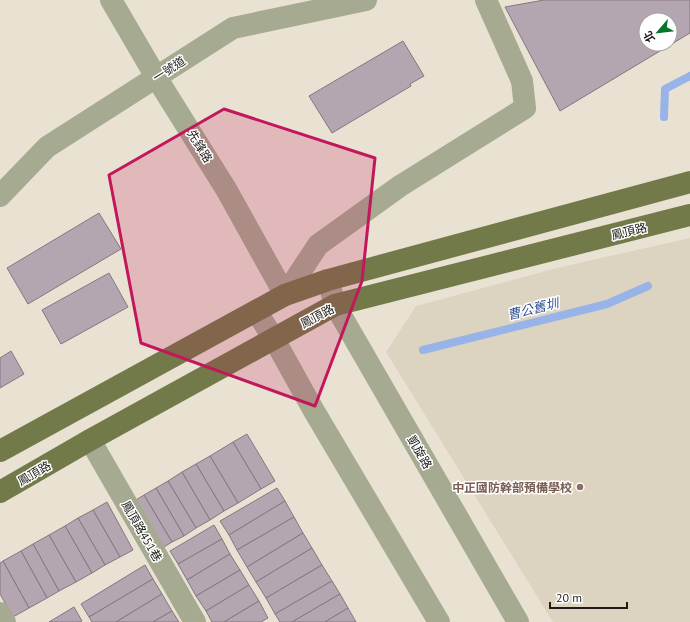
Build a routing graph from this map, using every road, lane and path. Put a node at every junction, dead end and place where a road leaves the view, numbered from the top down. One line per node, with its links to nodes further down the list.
1 (111, 0): 4 (street, 先鋒路)
2 (366, 0): 4 (street, 一號道)
3 (486, 0): 9 (street)
4 (156, 77): 6 (street, 一號道); 9 (street, 先鋒路)
5 (690, 182): 8 (main road)
6 (0, 196)
7 (690, 216): 10 (main road, 鳳頂路)
8 (328, 280): 9 (main road); 10 (street, 凱旋路)
9 (285, 295): 11 (main road)
10 (335, 305): 12 (main road, 鳳頂路); 20 (street, 凱旋路)
11 (256, 311): 12 (street); 14 (main road)
12 (274, 339): 13 (main road, 鳳頂路); 19 (street)
13 (90, 440): 15 (main road, 鳳頂路); 18 (street, 鳳頂路451巷)
14 (0, 451)
15 (0, 492)
16 (0, 613): 17 (street)
17 (5, 622)
18 (194, 622)
19 (439, 622)
20 (518, 622)

